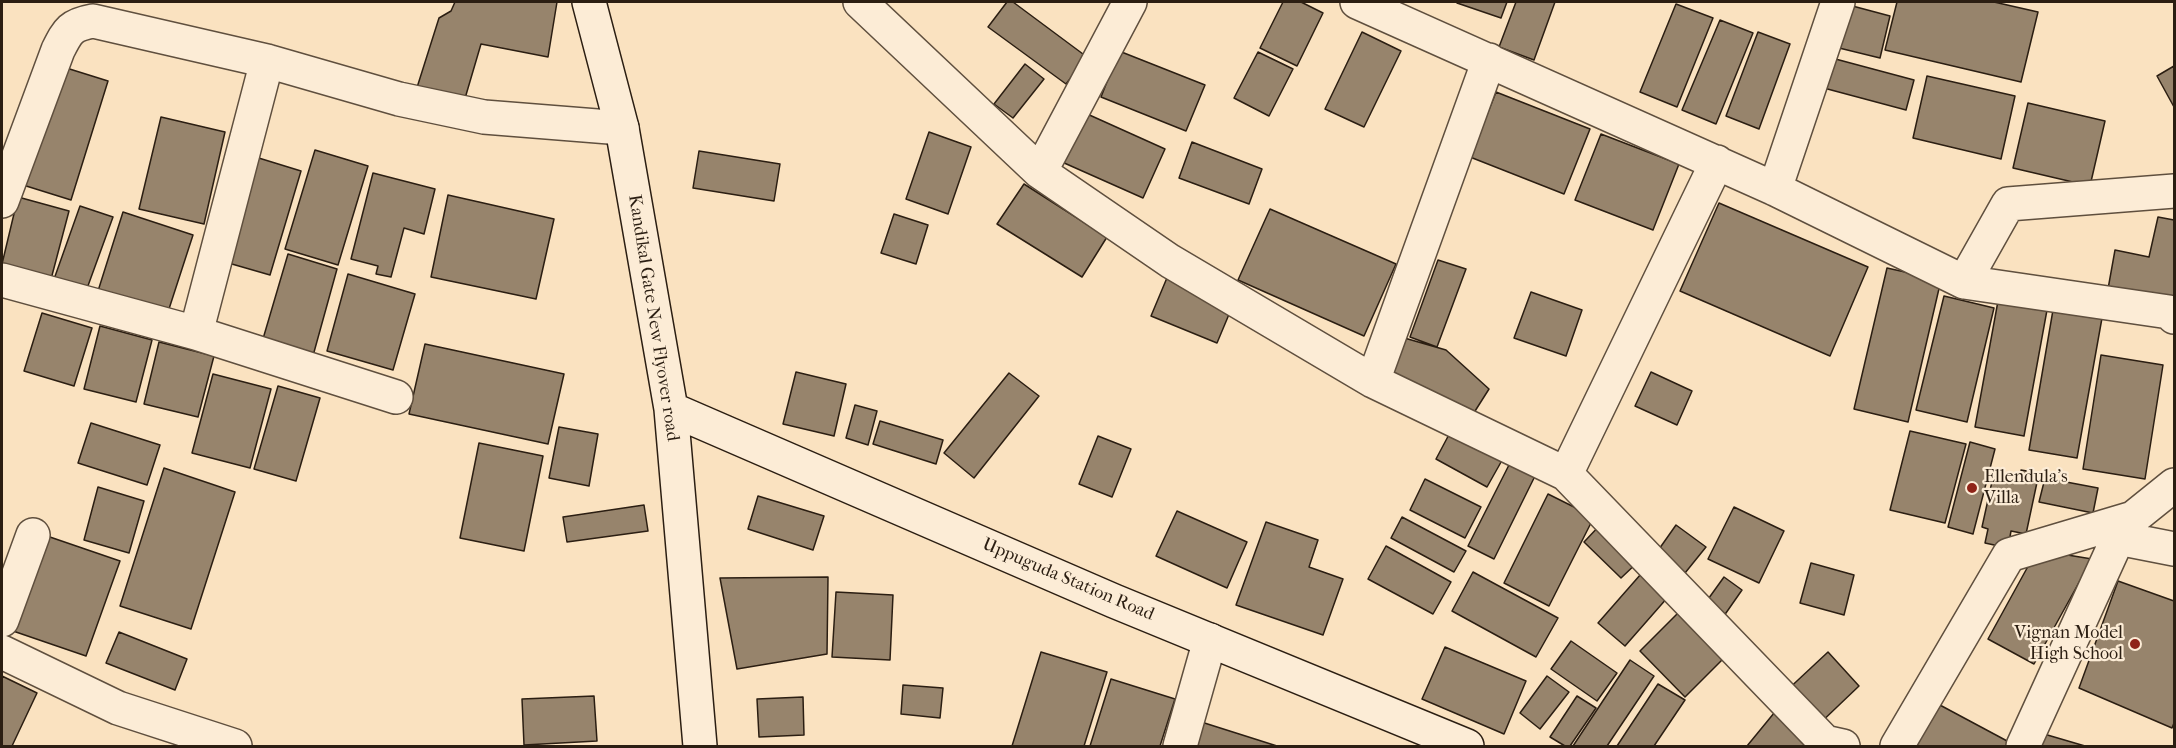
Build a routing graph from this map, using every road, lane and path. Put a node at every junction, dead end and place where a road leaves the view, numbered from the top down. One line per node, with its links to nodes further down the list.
1 (589, 2): 8 (street, Kandikal Gate New Flyover road)
2 (860, 2): 10 (street)
3 (1130, 2): 10 (street)
4 (1357, 2): 6 (street)
5 (1838, 2): 11 (street)
6 (1489, 60): 9 (street); 18 (street)
7 (267, 61): 8 (street); 13 (street); 17 (street)
8 (622, 128): 20 (street, Kandikal Gate New Flyover road)
9 (1717, 162): 11 (street); 21 (street)
10 (1040, 172): 18 (street)
11 (1775, 189): 15 (street)
12 (2175, 190): 15 (street)
13 (2, 201)
14 (2, 280): 17 (street)
15 (1964, 282): 16 (street)
16 (2175, 317)
17 (196, 333): 19 (street)
18 (1373, 381): 21 (street)
19 (396, 398)
20 (671, 409): 27 (street, Uppuguda Station Road); 30 (street, Kandikal Gate New Flyover road)
21 (1566, 474): 33 (street)
22 (2175, 485): 23 (street)
23 (2126, 528): 25 (street); 34 (street); 35 (street)
24 (33, 535): 26 (street)
25 (2175, 549)
26 (2, 620)
27 (1210, 640): 31 (street); 32 (street, Uppuguda Station Road)
28 (2, 652): 29 (street)
29 (235, 747)
30 (700, 747)
31 (1179, 747)
32 (1467, 747)
33 (1843, 747)
34 (1897, 747)
35 (2023, 747)

